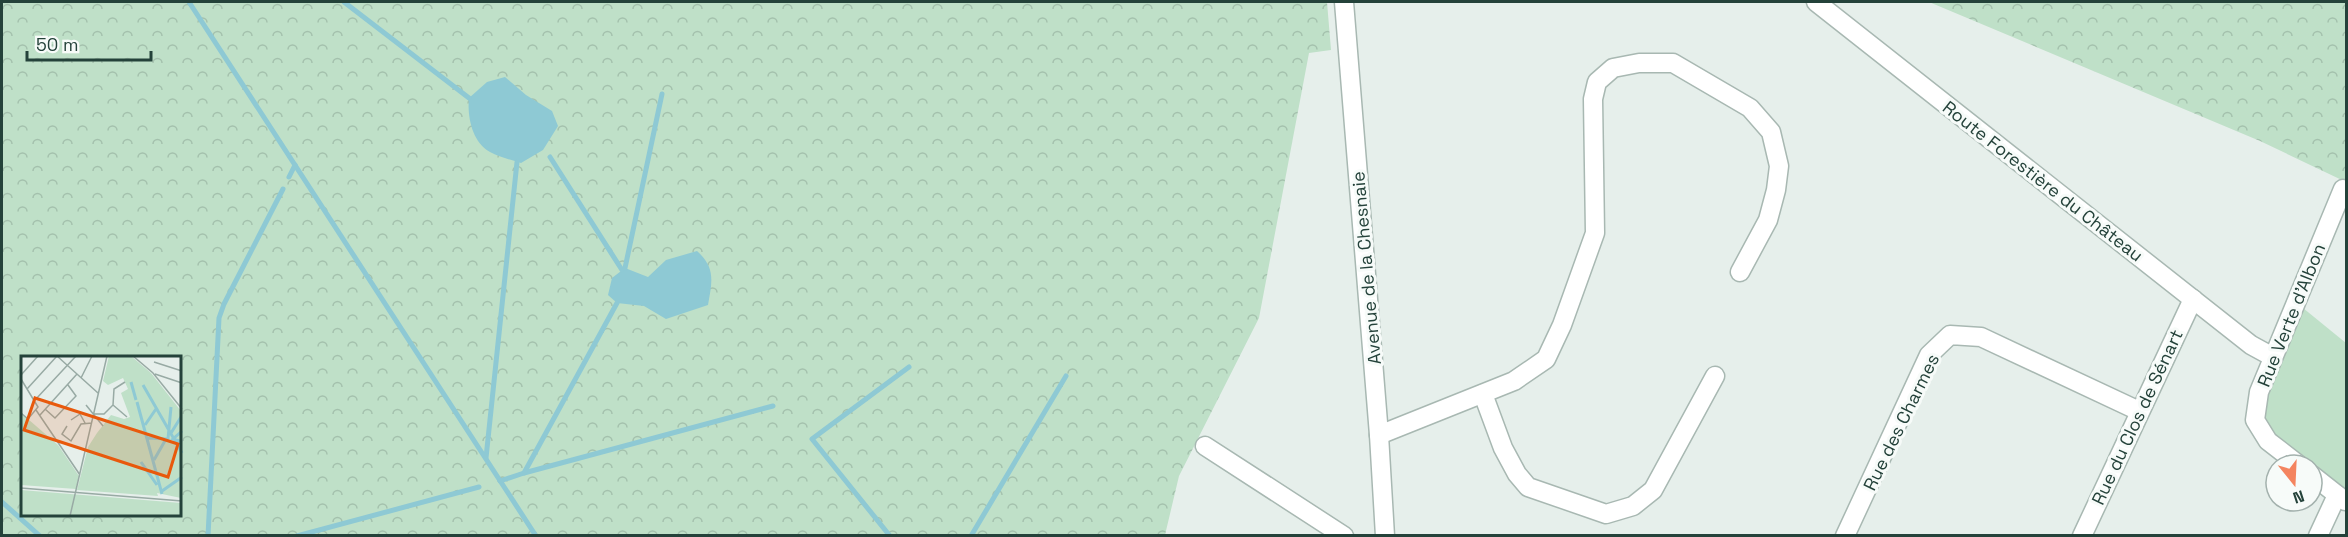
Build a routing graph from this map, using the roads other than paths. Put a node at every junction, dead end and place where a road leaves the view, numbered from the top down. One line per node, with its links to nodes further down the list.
1 (1344, 2): 10 (street, Avenue de la Chesnaie)
2 (1816, 2): 5 (street, Route Forestière du Château)
3 (2344, 190): 6 (street, Rue Verte d'Albon)
4 (1740, 272): 8 (street)
5 (2193, 299): 6 (street, Route Forestière du Château); 9 (street, Rue du Clos de Sénart)
6 (2273, 357): 12 (street, Rue Verte d'Albon)
7 (1715, 376): 8 (street)
8 (1484, 394): 10 (street)
9 (2139, 411): 17 (street, Rue des Charmes); 18 (street, Rue du Clos de Sénart)
10 (1379, 435): 16 (street, Avenue de la Chesnaie)
11 (1205, 446): 15 (street)
12 (2284, 453)
13 (2324, 484): 14 (street)
14 (2342, 498): 19 (street)
15 (1344, 536)
16 (1385, 536)
17 (1845, 536)
18 (2082, 536)
19 (2318, 536)

